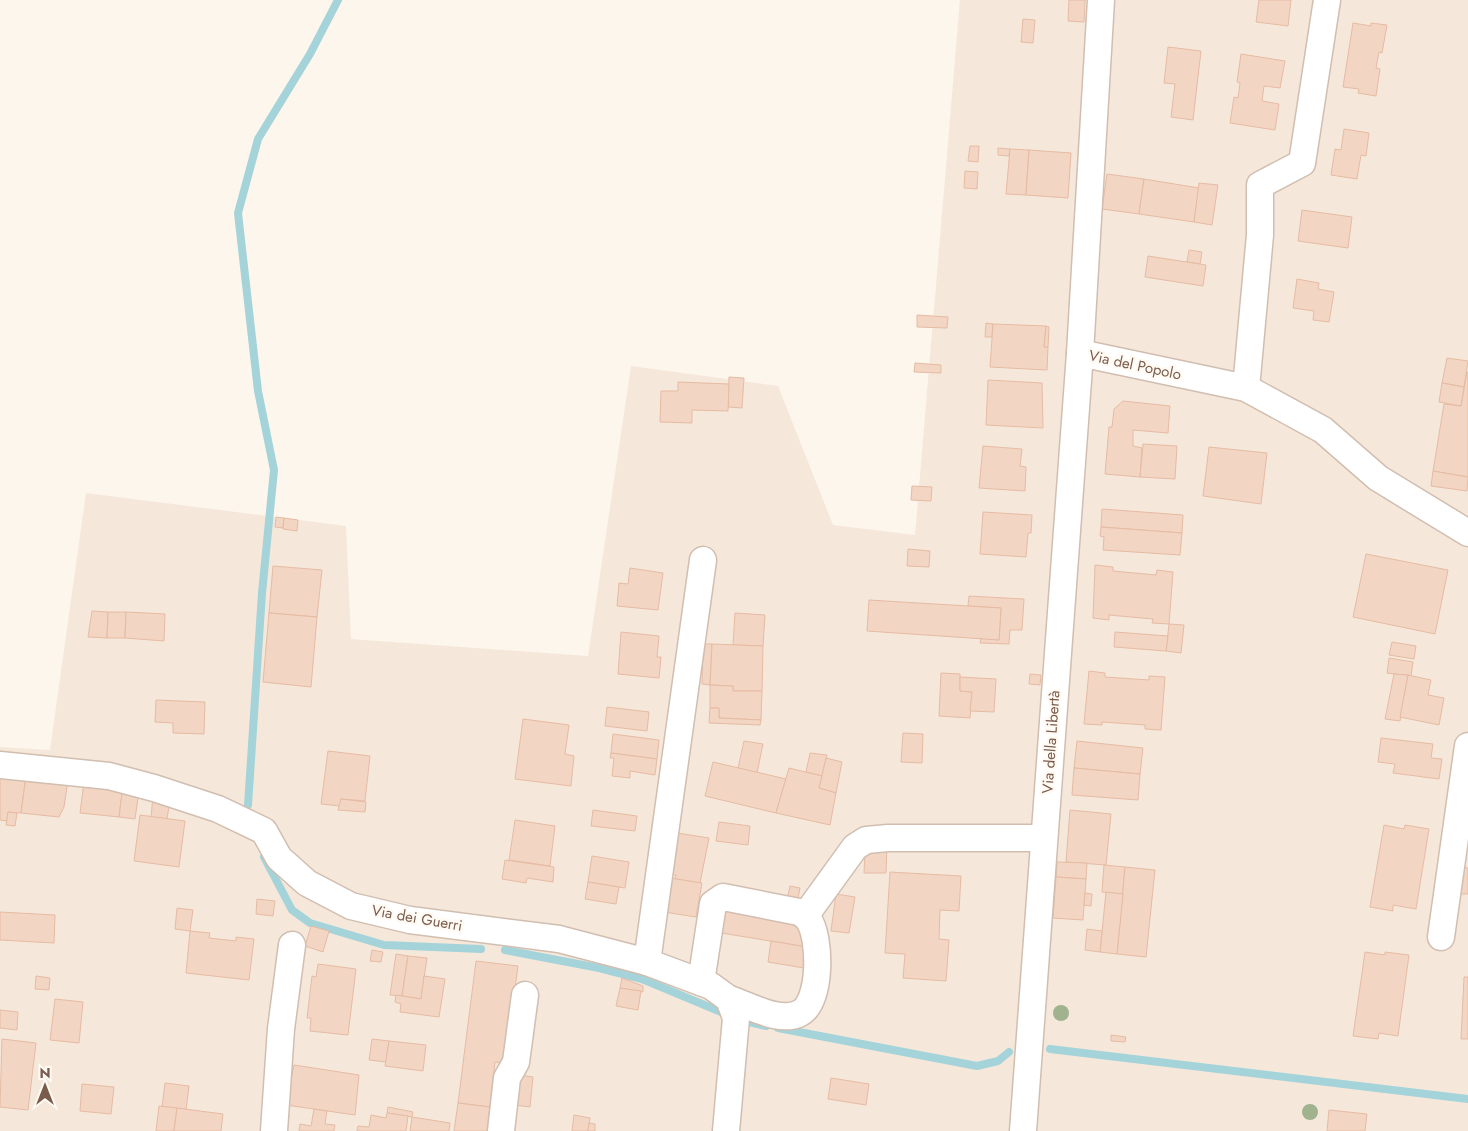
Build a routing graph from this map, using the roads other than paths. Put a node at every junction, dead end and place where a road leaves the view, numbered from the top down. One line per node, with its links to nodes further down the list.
1 (1101, 0): 3 (street, Via del Popolo)
2 (1327, 0): 4 (street)
3 (1080, 353): 4 (street, Via del Popolo); 9 (street, Via della Libertà)
4 (1246, 388): 5 (street, Via del Popolo)
5 (1468, 533)
6 (702, 560): 13 (street)
7 (1468, 746): 11 (street)
8 (0, 765): 13 (street, Via dei Guerri)
9 (1044, 838): 10 (street); 20 (street, Via della Libertà)
10 (805, 916): 14 (street); 16 (street)
11 (1441, 937)
12 (292, 945): 17 (street)
13 (646, 962): 14 (street, Via dei Guerri)
14 (701, 982): 16 (street, Via dei Guerri)
15 (525, 995): 18 (street)
16 (729, 1000): 19 (street)
17 (274, 1131)
18 (501, 1131)
19 (726, 1131)
20 (1023, 1131)

